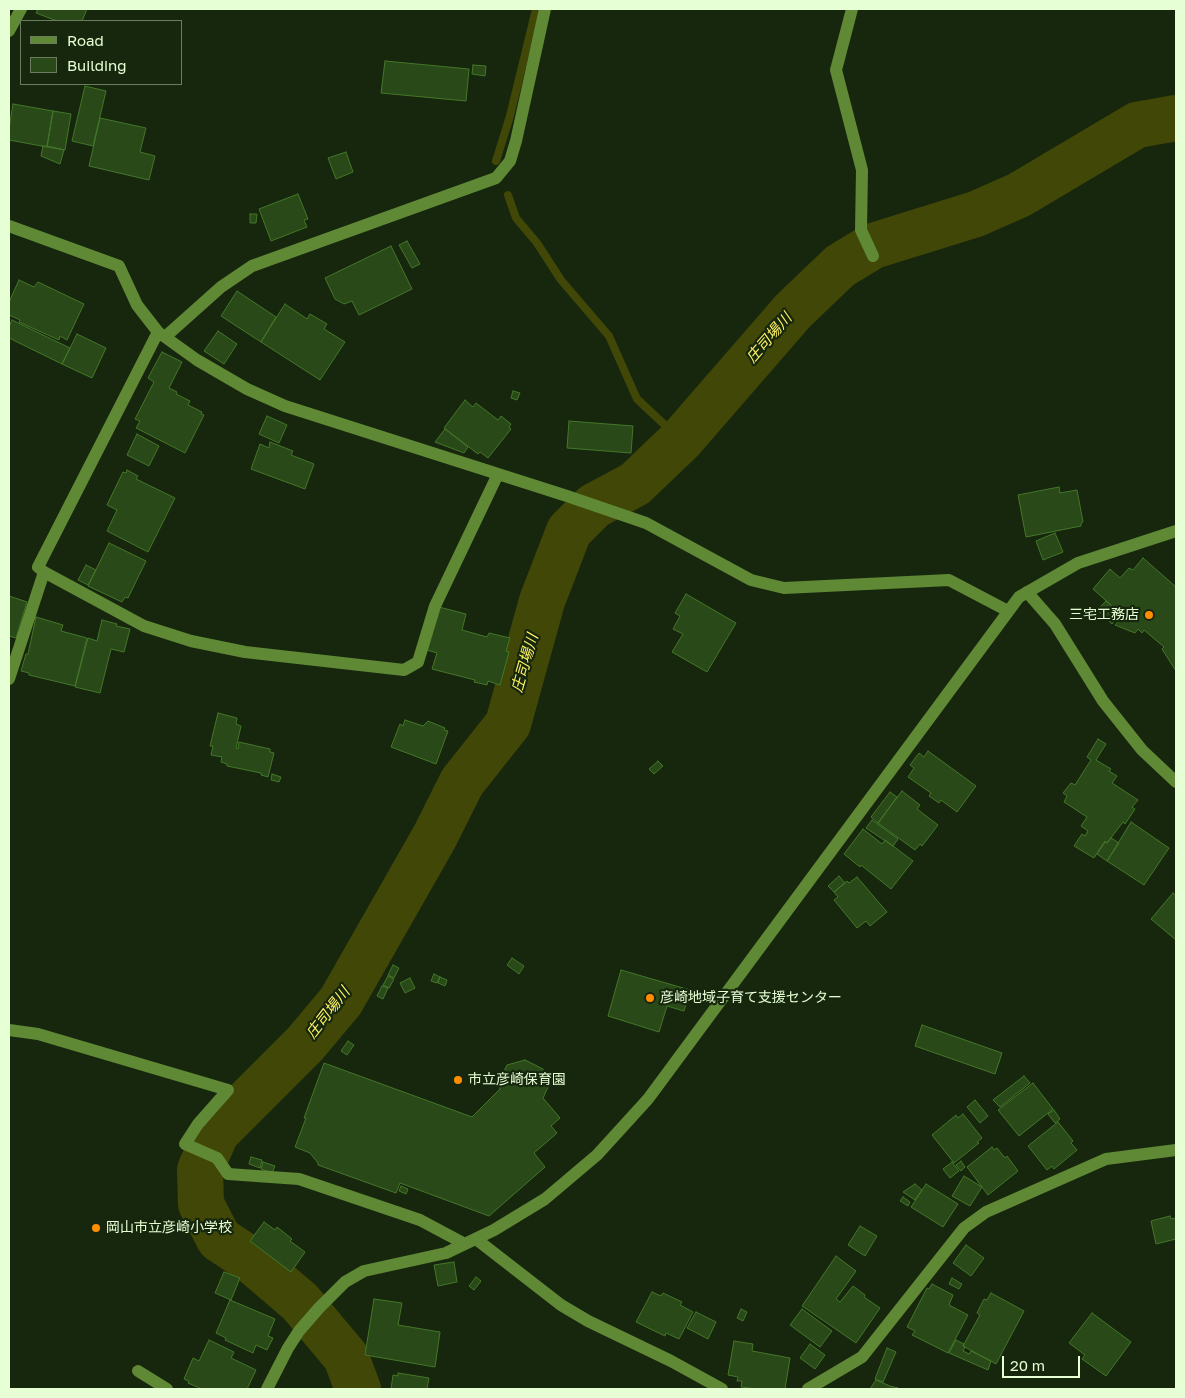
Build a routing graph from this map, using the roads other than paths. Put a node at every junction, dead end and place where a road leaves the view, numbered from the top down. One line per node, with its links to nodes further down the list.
1 (21, 9): 4 (street)
2 (545, 9): 7 (street)
3 (852, 9): 6 (street)
4 (9, 31)
5 (9, 226): 7 (street)
6 (873, 256)
7 (162, 335): 8 (street); 10 (street)
8 (498, 474): 10 (street); 12 (street)
9 (1176, 531): 11 (street)
10 (44, 572): 13 (street)
11 (1027, 592): 12 (street); 14 (street)
12 (1008, 611): 17 (street)
13 (9, 679)
14 (1176, 782)
15 (9, 1030): 17 (street)
16 (1176, 1150): 22 (street)
17 (470, 1241): 20 (street); 21 (street)
18 (138, 1372): 19 (street)
19 (167, 1389)
20 (267, 1389)
21 (722, 1389)
22 (808, 1389)

